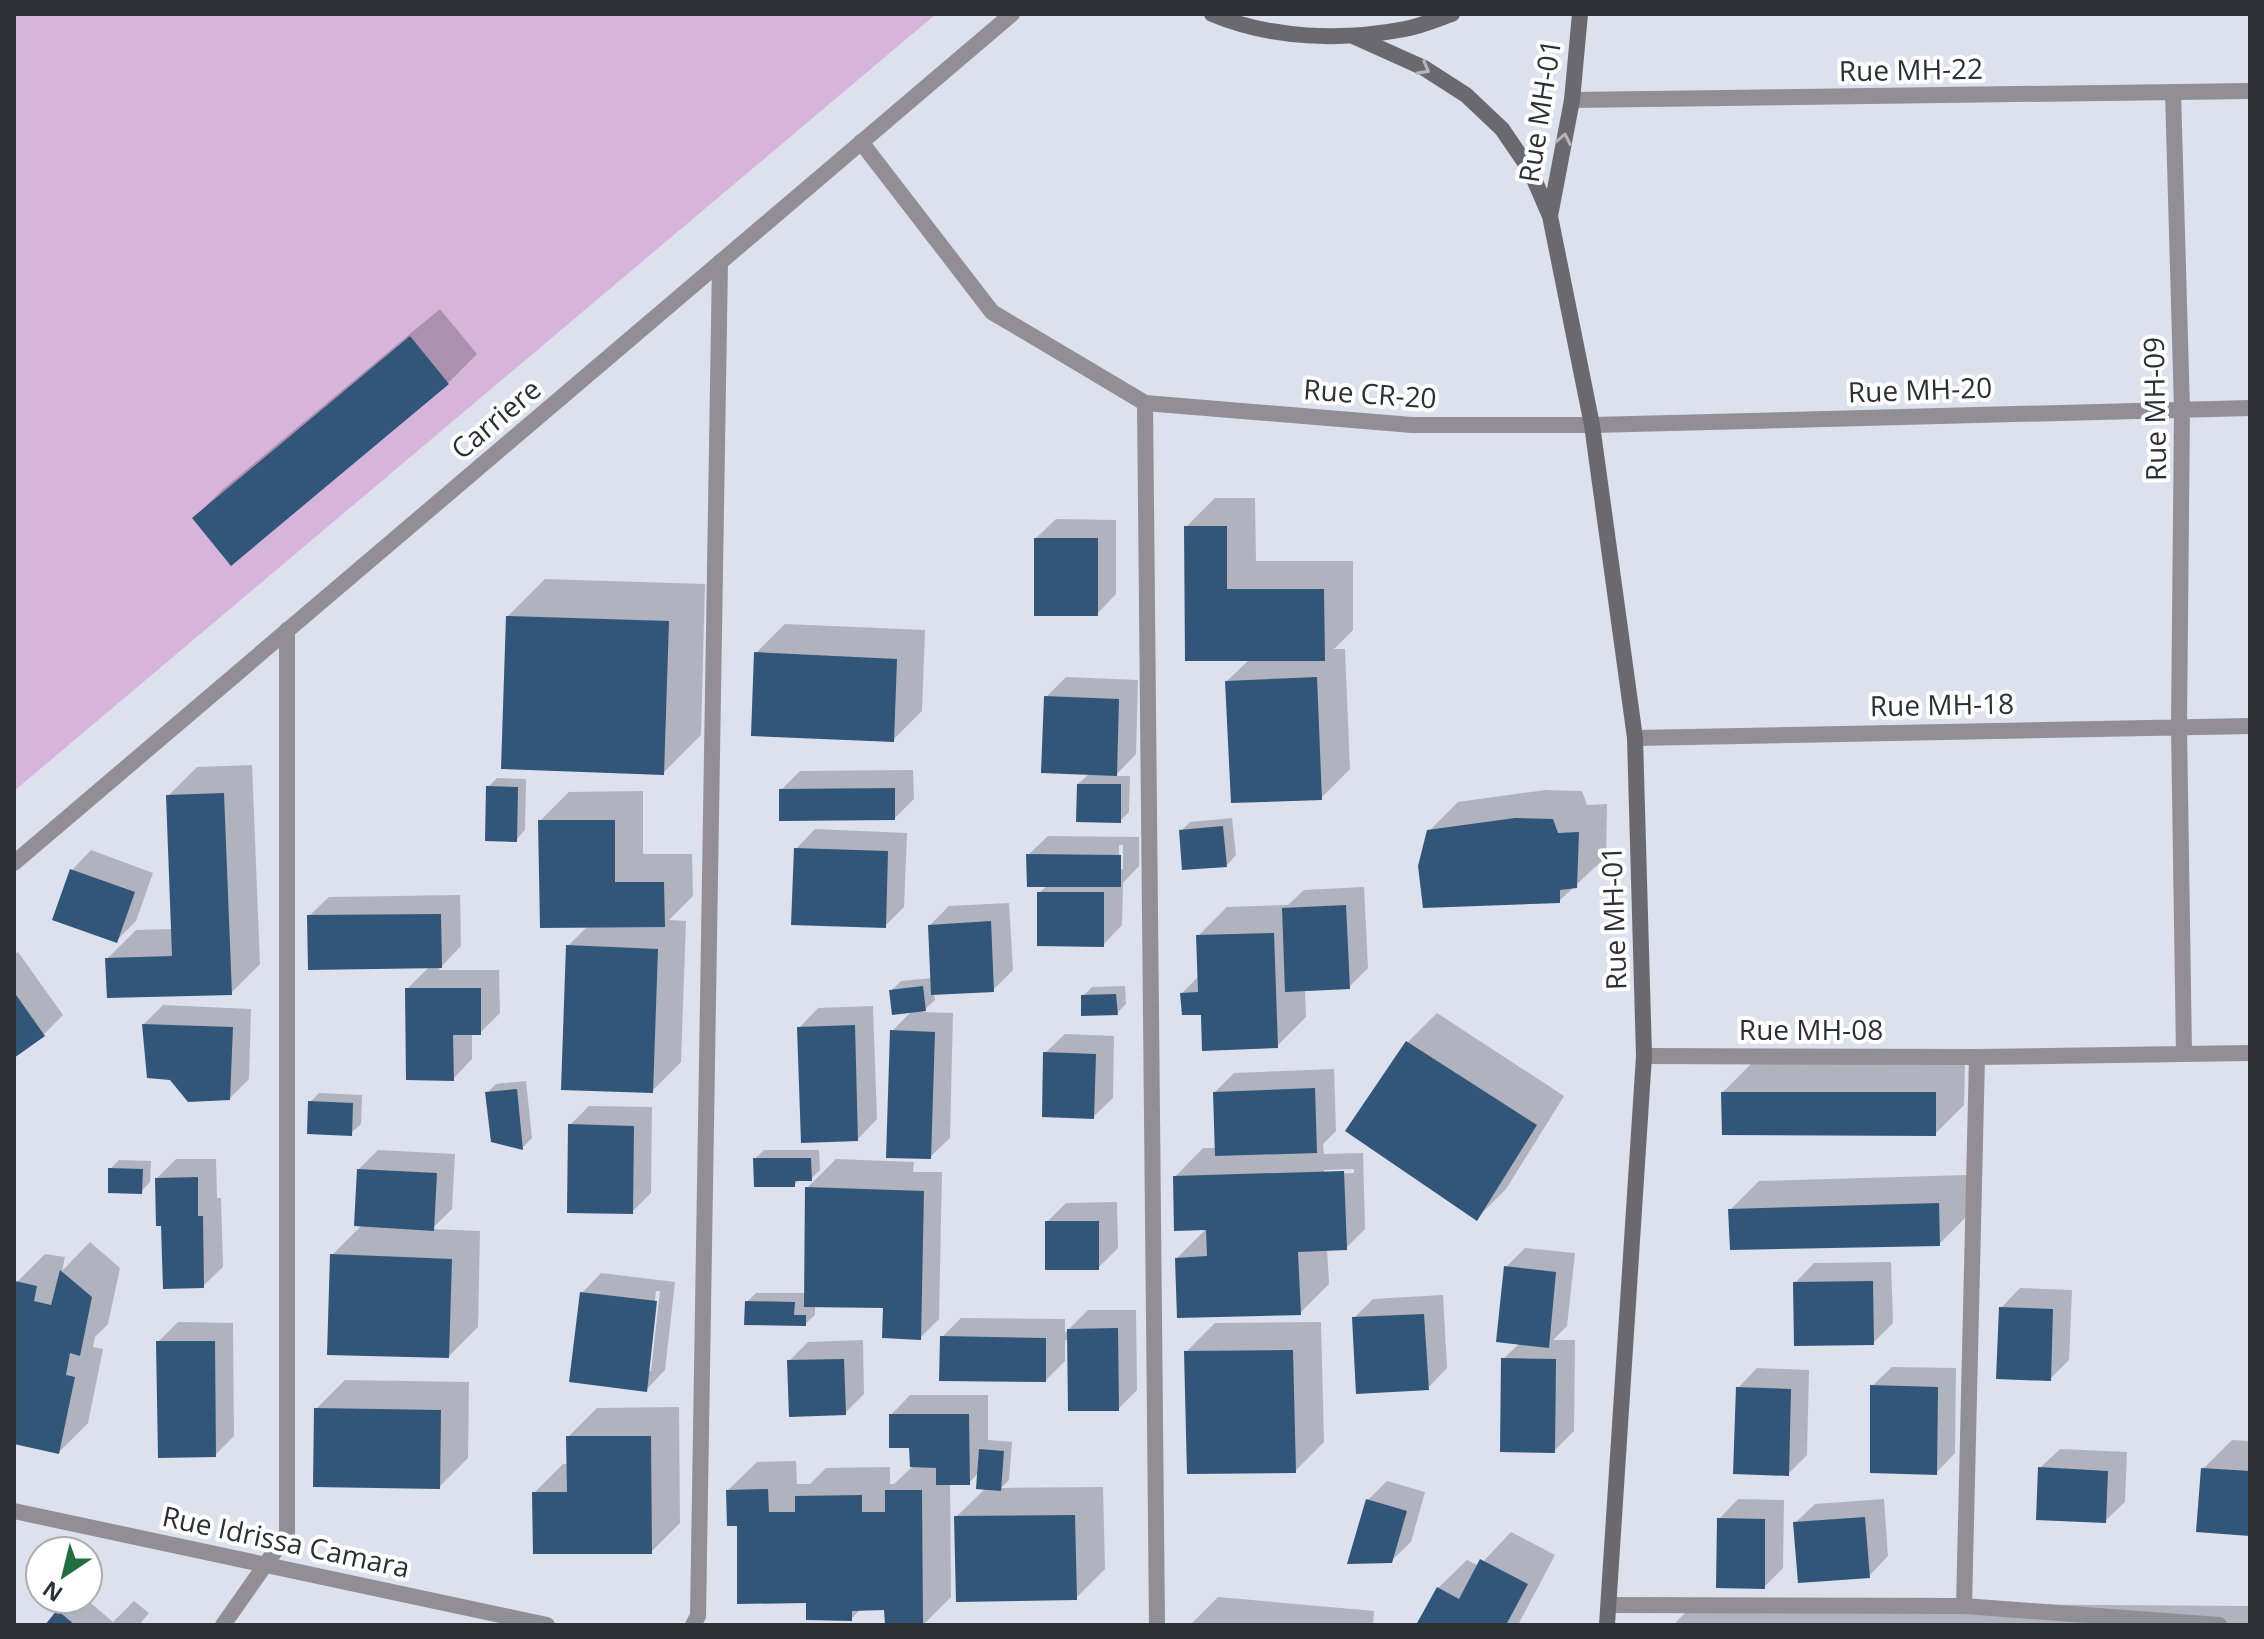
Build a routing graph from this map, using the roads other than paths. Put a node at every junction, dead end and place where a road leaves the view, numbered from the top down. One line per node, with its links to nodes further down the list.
1 (1012, 14): 9 (street, Carriere)
2 (1212, 14): 5 (main road)
3 (1452, 14): 5 (main road)
4 (1580, 14): 8 (main road, Rue MH-01)
5 (1353, 36): 10 (main road, Rue MH-01, one-way to 10)
6 (2250, 91): 7 (street, Rue MH-22)
7 (2173, 92): 8 (street, Rue MH-22); 14 (street, Rue MH-09)
8 (1572, 100): 10 (main road, Rue MH-01, one-way to 8)
9 (861, 142): 11 (street, Carriere); 12 (street)
10 (1550, 216): 15 (main road, Rue MH-01)
11 (720, 262): 16 (street, Carriere); 31 (street)
12 (1145, 403): 15 (street, Rue CR-20); 32 (street)
13 (2250, 408): 14 (street, Rue MH-20)
14 (2182, 409): 15 (street, Rue MH-20); 17 (street, Rue MH-09)
15 (1592, 425): 19 (main road, Rue MH-01)
16 (287, 630): 20 (street, Carriere); 26 (street)
17 (2179, 726): 18 (street, Rue MH-18); 19 (street, Rue MH-18); 22 (street, Rue MH-09)
18 (2250, 726)
19 (1635, 738): 23 (main road, Rue MH-01)
20 (14, 863)
21 (2250, 1053): 22 (street, Rue MH-08)
22 (2184, 1054): 24 (street, Rue MH-08)
23 (1644, 1056): 24 (street, Rue MH-08); 27 (main road, Rue MH-01)
24 (1977, 1057): 28 (street)
25 (14, 1511): 26 (street, Rue Idrissa Camara)
26 (266, 1565): 29 (street); 30 (street, Rue Idrissa Camara)
27 (1610, 1605): 28 (street); 33 (main road, Rue MH-01)
28 (1964, 1606): 34 (street)
29 (223, 1625)
30 (547, 1625)
31 (693, 1625)
32 (1157, 1625)
33 (1607, 1625)
34 (2219, 1625)

